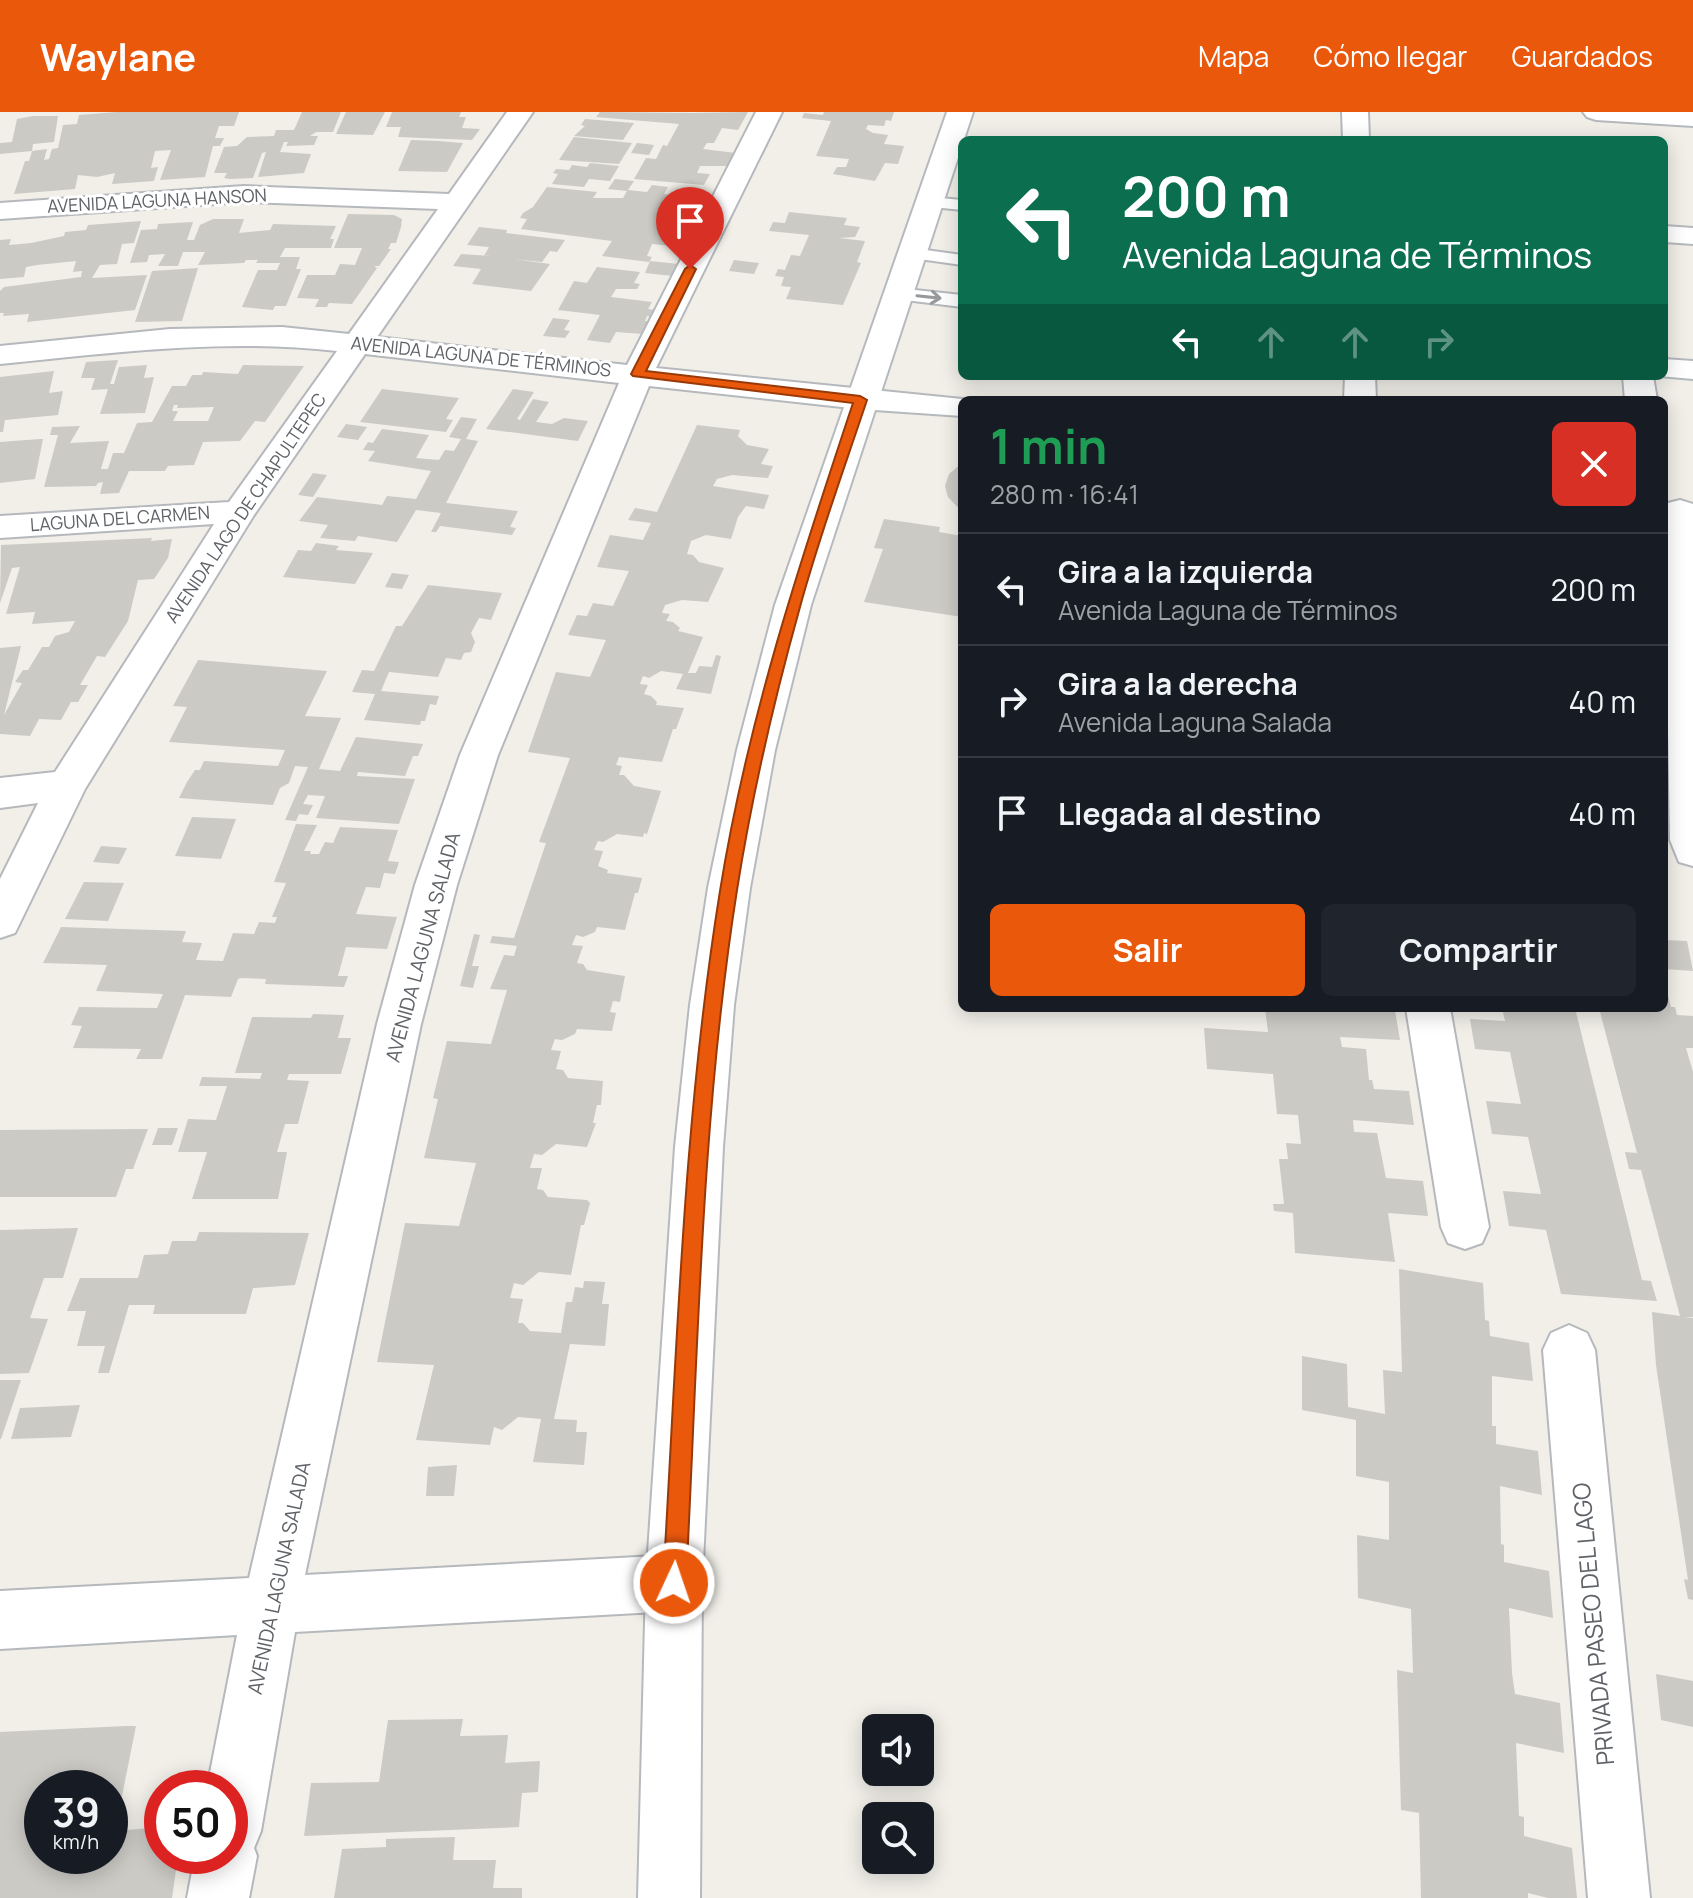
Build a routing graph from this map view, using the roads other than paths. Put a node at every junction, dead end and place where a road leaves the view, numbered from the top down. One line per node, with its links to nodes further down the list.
1 (520, 112): 8 (street, AVENIDA LAGO DE CHAPULTEPEC)
2 (769, 112): 21 (street, AVENIDA LAGUNA SALADA)
3 (960, 112): 9 (street)
4 (1355, 112): 7 (street)
5 (1693, 118): 6 (street)
6 (1596, 120)
7 (1356, 136)
8 (457, 202): 10 (street, AVENIDA LAGUNA HANSON); 17 (street, AVENIDA LAGO DE CHAPULTEPEC)
9 (946, 203): 13 (street)
10 (0, 211)
11 (1668, 234): 12 (street)
12 (1693, 236)
13 (911, 253): 14 (lane); 15 (street)
14 (958, 259)
15 (896, 294): 16 (lane, one-way to 16); 22 (street)
16 (958, 301)
17 (355, 344): 18 (street, AVENIDA LAGUNA DE TÉRMINOS); 21 (street, AVENIDA LAGUNA DE TÉRMINOS); 25 (street, AVENIDA LAGO DE CHAPULTEPEC)
18 (0, 355)
19 (1668, 368): 20 (street)
20 (1693, 370)
21 (638, 374): 22 (street, AVENIDA LAGUNA DE TÉRMINOS); 35 (street, AVENIDA LAGUNA SALADA)
22 (860, 400): 23 (street, AVENIDA LAGUNA DE TÉRMINOS); 34 (street)
23 (958, 407)
24 (1680, 510): 29 (street)
25 (239, 512): 26 (street, LAGUNA DEL CARMEN); 27 (street, AVENIDA LAGO DE CHAPULTEPEC)
26 (0, 527)
27 (67, 785): 28 (street); 30 (street, AVENIDA LAGO DE CHAPULTEPEC)
28 (0, 793)
29 (1685, 842)
30 (0, 921)
31 (1429, 1012): 32 (street)
32 (1465, 1227)
33 (1569, 1350): 41 (street, PRIVADA PASEO DEL LAGO)
34 (674, 1583): 35 (street); 40 (street)
35 (271, 1604): 36 (street); 37 (street, AVENIDA LAGUNA SALADA)
36 (0, 1620)
37 (241, 1770)
38 (223, 1874): 39 (street)
39 (218, 1898)
40 (669, 1898)
41 (1619, 1898)

